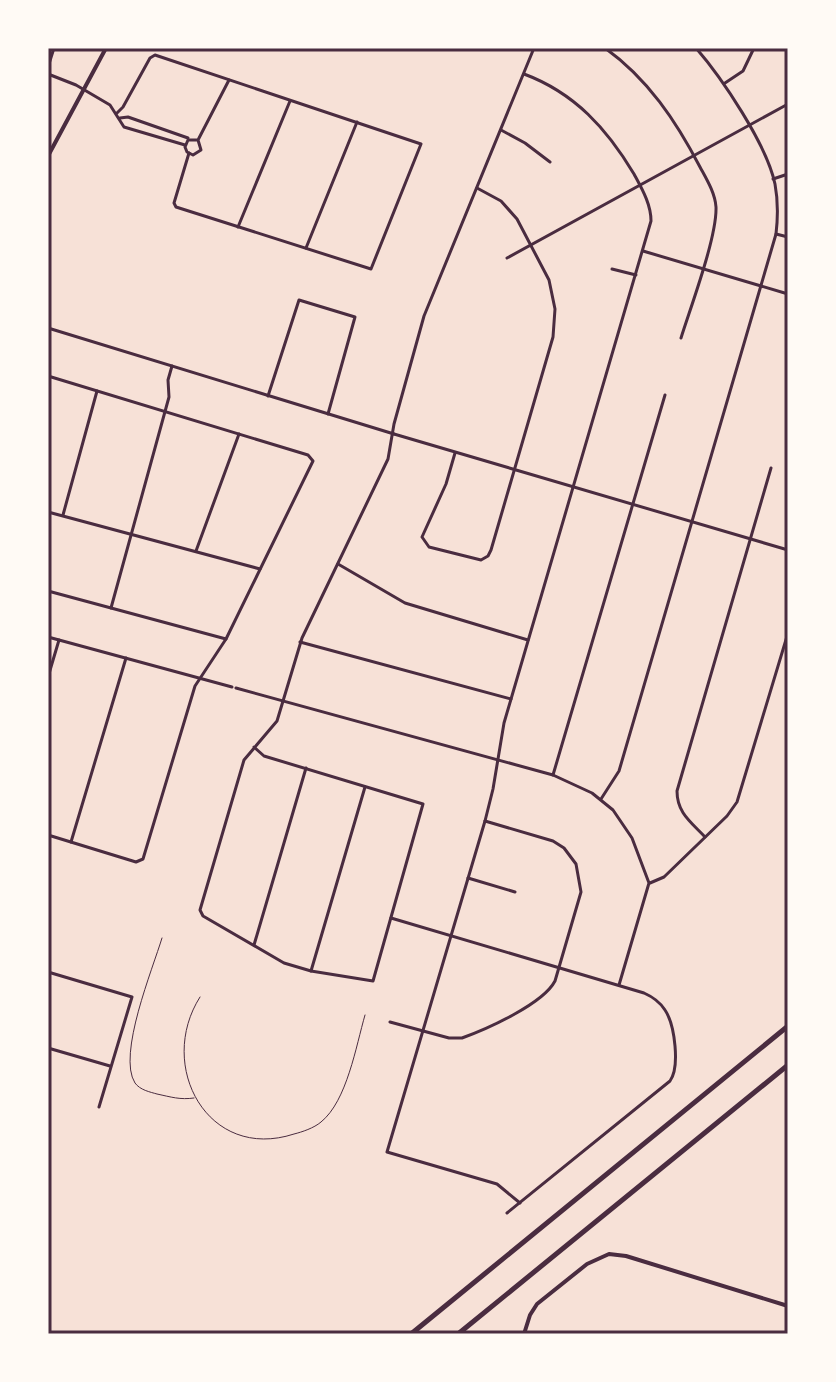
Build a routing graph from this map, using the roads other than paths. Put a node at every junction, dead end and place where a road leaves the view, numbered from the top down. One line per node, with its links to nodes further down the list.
1 (54, 48): 7 (street)
2 (106, 48): 12 (main road)
3 (534, 48): 9 (street)
4 (605, 48): 25 (street)
5 (696, 48): 11 (street)
6 (754, 48): 11 (street)
7 (48, 67)
8 (48, 74): 12 (street)
9 (524, 74): 19 (street); 29 (street)
10 (229, 80): 13 (street); 15 (street); 21 (street)
11 (725, 83): 18 (street)
12 (84, 89): 15 (street); 24 (main road)
13 (290, 100): 17 (street); 31 (street)
14 (788, 104): 18 (street)
15 (117, 113): 16 (street)
16 (120, 118): 20 (street); 22 (street)
17 (357, 122): 35 (street); 35 (street)
18 (748, 126): 25 (street); 28 (street)
19 (501, 130): 26 (street); 30 (street)
20 (190, 139): 21 (street); 22 (street)
21 (198, 140): 23 (street)
22 (185, 145): 23 (street)
23 (189, 153): 31 (street)
24 (48, 156)
25 (694, 156): 29 (street); 38 (street)
26 (550, 162)
27 (788, 174): 28 (street)
28 (773, 179): 32 (street)
29 (640, 185): 34 (street); 36 (street)
30 (477, 188): 34 (street); 53 (street)
31 (238, 227): 35 (street)
32 (776, 234): 33 (street); 41 (street)
33 (788, 237)
34 (532, 244): 37 (street); 56 (street)
35 (306, 248)
36 (643, 251): 38 (street); 40 (street)
37 (507, 258)
38 (702, 268): 41 (street); 44 (street)
39 (612, 269): 40 (street)
40 (636, 275): 57 (street)
41 (761, 286): 42 (street); 61 (street)
42 (788, 294)
43 (48, 328): 45 (street)
44 (681, 338)
45 (172, 366): 49 (street); 50 (street)
46 (48, 376): 47 (street)
47 (97, 391): 50 (street); 60 (street)
48 (665, 395): 58 (street)
49 (268, 396): 51 (street); 51 (street)
50 (165, 412): 52 (street); 62 (street)
51 (328, 414): 53 (street)
52 (239, 434): 65 (street); 67 (street)
53 (394, 434): 54 (street); 66 (street)
54 (455, 453): 56 (street); 56 (street)
55 (771, 468): 63 (street)
56 (514, 470): 57 (street)
57 (573, 488): 58 (street); 74 (street)
58 (633, 505): 61 (street); 84 (street)
59 (48, 512): 60 (street)
60 (63, 516): 62 (street)
61 (691, 522): 63 (street); 86 (street)
62 (131, 535): 65 (street); 69 (street)
63 (751, 540): 64 (street); 89 (street)
64 (788, 550)
65 (196, 552): 67 (street)
66 (338, 564): 74 (street); 75 (street)
67 (260, 569): 72 (street)
68 (48, 591): 69 (street)
69 (111, 608): 72 (street)
70 (788, 633): 89 (street)
71 (48, 637): 73 (street)
72 (226, 639): 78 (street)
73 (59, 640): 76 (street); 77 (street)
74 (528, 640): 79 (street)
75 (300, 642): 79 (street); 80 (street)
76 (126, 658): 78 (street); 90 (street)
77 (48, 677)
78 (201, 678): 80 (street); 90 (street)
79 (511, 699): 82 (street)
80 (283, 701): 81 (street); 82 (street)
81 (254, 747): 83 (street); 97 (street)
82 (498, 759): 84 (street); 87 (street)
83 (306, 768): 85 (street); 97 (street)
84 (553, 775): 86 (street)
85 (365, 786): 94 (street); 99 (street)
86 (601, 799): 92 (street)
87 (485, 821): 91 (street); 98 (street)
88 (48, 835): 90 (street)
89 (705, 837): 92 (street)
90 (71, 842)
91 (468, 878): 93 (street); 95 (street)
92 (649, 883): 101 (street)
93 (515, 892)
94 (391, 918): 95 (street); 99 (street)
95 (450, 936): 98 (street); 106 (street)
96 (162, 938): 110 (lane)
97 (254, 945): 99 (street)
98 (560, 968): 101 (street); 106 (street)
99 (311, 971)
100 (48, 972): 109 (street)
101 (619, 985): 112 (street)
102 (200, 997): 110 (lane)
103 (365, 1015): 110 (lane)
104 (390, 1022): 106 (street)
105 (788, 1026): 115 (highway)
106 (423, 1032): 112 (street)
107 (48, 1048): 109 (street)
108 (788, 1065): 116 (highway)
109 (111, 1066): 111 (street)
110 (194, 1098)
111 (99, 1107)
112 (520, 1203): 113 (street)
113 (507, 1213)
114 (788, 1306): 117 (main road)
115 (411, 1334)
116 (458, 1334)
117 (524, 1334)

